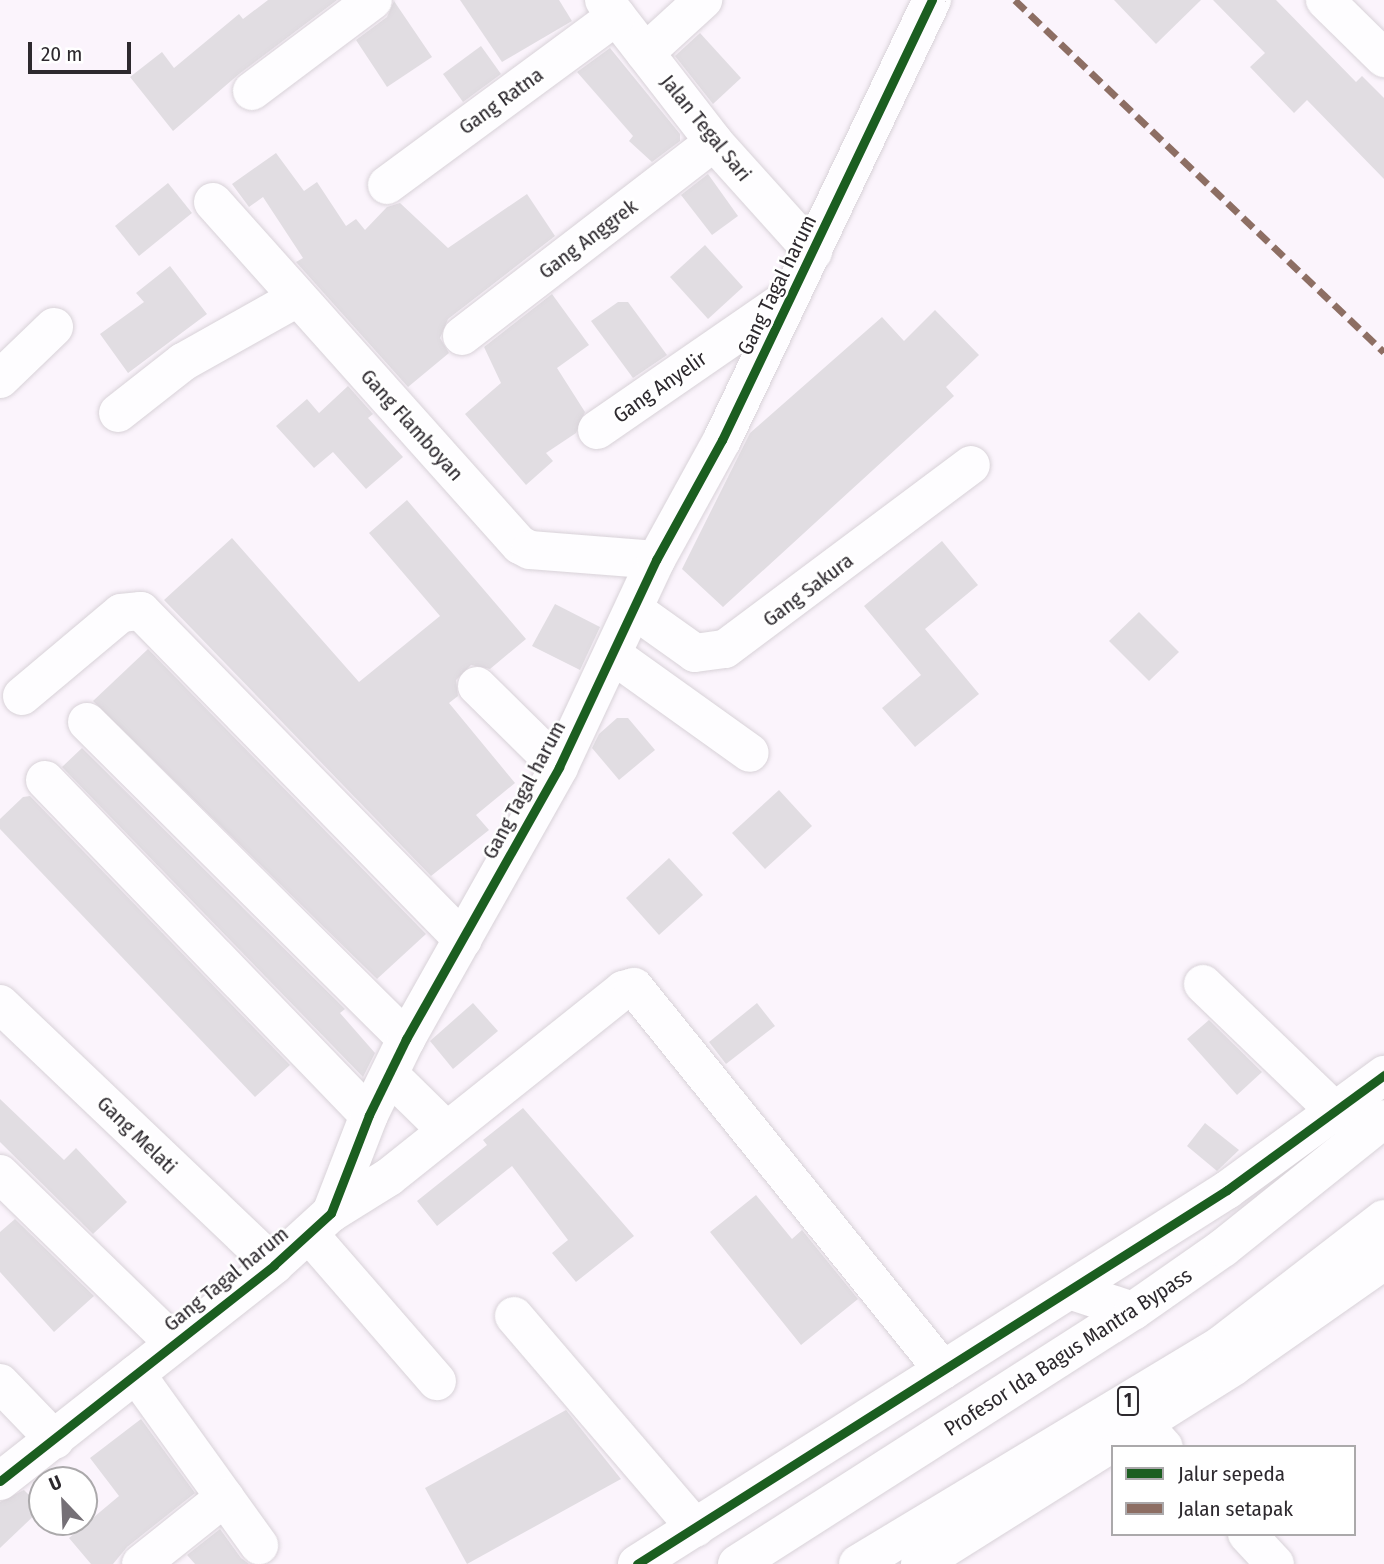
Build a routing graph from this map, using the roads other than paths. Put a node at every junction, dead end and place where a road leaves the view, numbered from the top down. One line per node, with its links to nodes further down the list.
1 (373, 0): 8 (main road)
2 (703, 0): 7 (main road)
3 (932, 0): 12 (main road, Gang Tagal harum)
4 (1325, 0): 6 (main road)
5 (610, 8): 7 (main road, Jalan Tegal Sari); 10 (main road, Gang Ratna)
6 (1378, 40)
7 (645, 53): 9 (main road, Jalan Tegal Sari)
8 (252, 92)
9 (714, 142): 12 (main road, Jalan Tegal Sari); 16 (main road, Gang Anggrek)
10 (387, 185)
11 (213, 202): 14 (main road, Gang Flamboyan)
12 (813, 252): 13 (main road, Gang Tagal harum)
13 (791, 296): 19 (main road, Gang Anyelir); 21 (main road, Gang Tagal harum)
14 (297, 298): 18 (main road); 21 (main road, Gang Flamboyan)
15 (54, 327): 17 (main road)
16 (462, 336)
17 (0, 379)
18 (118, 412)
19 (597, 430)
20 (971, 466): 22 (main road, Gang Sakura)
21 (656, 561): 22 (main road, Gang Tagal harum)
22 (636, 611): 23 (main road, Gang Tagal harum)
23 (613, 655): 27 (main road); 28 (main road, Gang Tagal harum)
24 (477, 686): 28 (main road)
25 (22, 696): 30 (main road)
26 (87, 722): 33 (main road)
27 (750, 753)
28 (558, 767): 30 (main road, Gang Tagal harum)
29 (45, 780): 37 (main road)
30 (463, 940): 33 (main road, Gang Tagal harum)
31 (1203, 984): 36 (main road)
32 (0, 1004): 44 (main road, Gang Melati)
33 (406, 1039): 34 (main road, Gang Tagal harum)
34 (390, 1074): 37 (main road, Gang Tagal harum); 39 (main road)
35 (1384, 1075): 36 (main road)
36 (1335, 1111): 45 (main road)
37 (369, 1115): 42 (main road, Gang Tagal harum)
38 (1384, 1119): 46 (main road, Profesor Ida Bagus Mantra Bypass)
39 (445, 1129): 42 (main road); 49 (main road)
40 (0, 1174): 48 (main road)
41 (1384, 1219): 65 (main road, 1)
42 (320, 1224): 44 (main road, Gang Tagal harum); 51 (main road)
43 (1384, 1261): 53 (main road)
44 (274, 1265): 48 (main road, Gang Tagal harum)
45 (1072, 1291): 46 (main road); 49 (main road)
46 (1133, 1311): 64 (main road, Profesor Ida Bagus Mantra Bypass)
47 (514, 1316): 59 (main road)
48 (174, 1343): 50 (main road, Gang Tagal harum)
49 (943, 1370): 59 (main road)
50 (136, 1374): 54 (main road, Gang Tagal harum); 58 (main road)
51 (438, 1381)
52 (0, 1383): 54 (main road)
53 (1154, 1435): 55 (main road)
54 (55, 1440): 57 (main road, Gang Tagal harum)
55 (1136, 1445)
56 (1111, 1459): 66 (main road)
57 (0, 1481)
58 (225, 1497): 61 (main road); 62 (main road)
59 (696, 1528): 63 (main road)
60 (1249, 1536): 67 (main road)
61 (259, 1545)
62 (141, 1564)
63 (637, 1564)
64 (737, 1564)
65 (858, 1564)
66 (920, 1564)
67 (1275, 1564)

